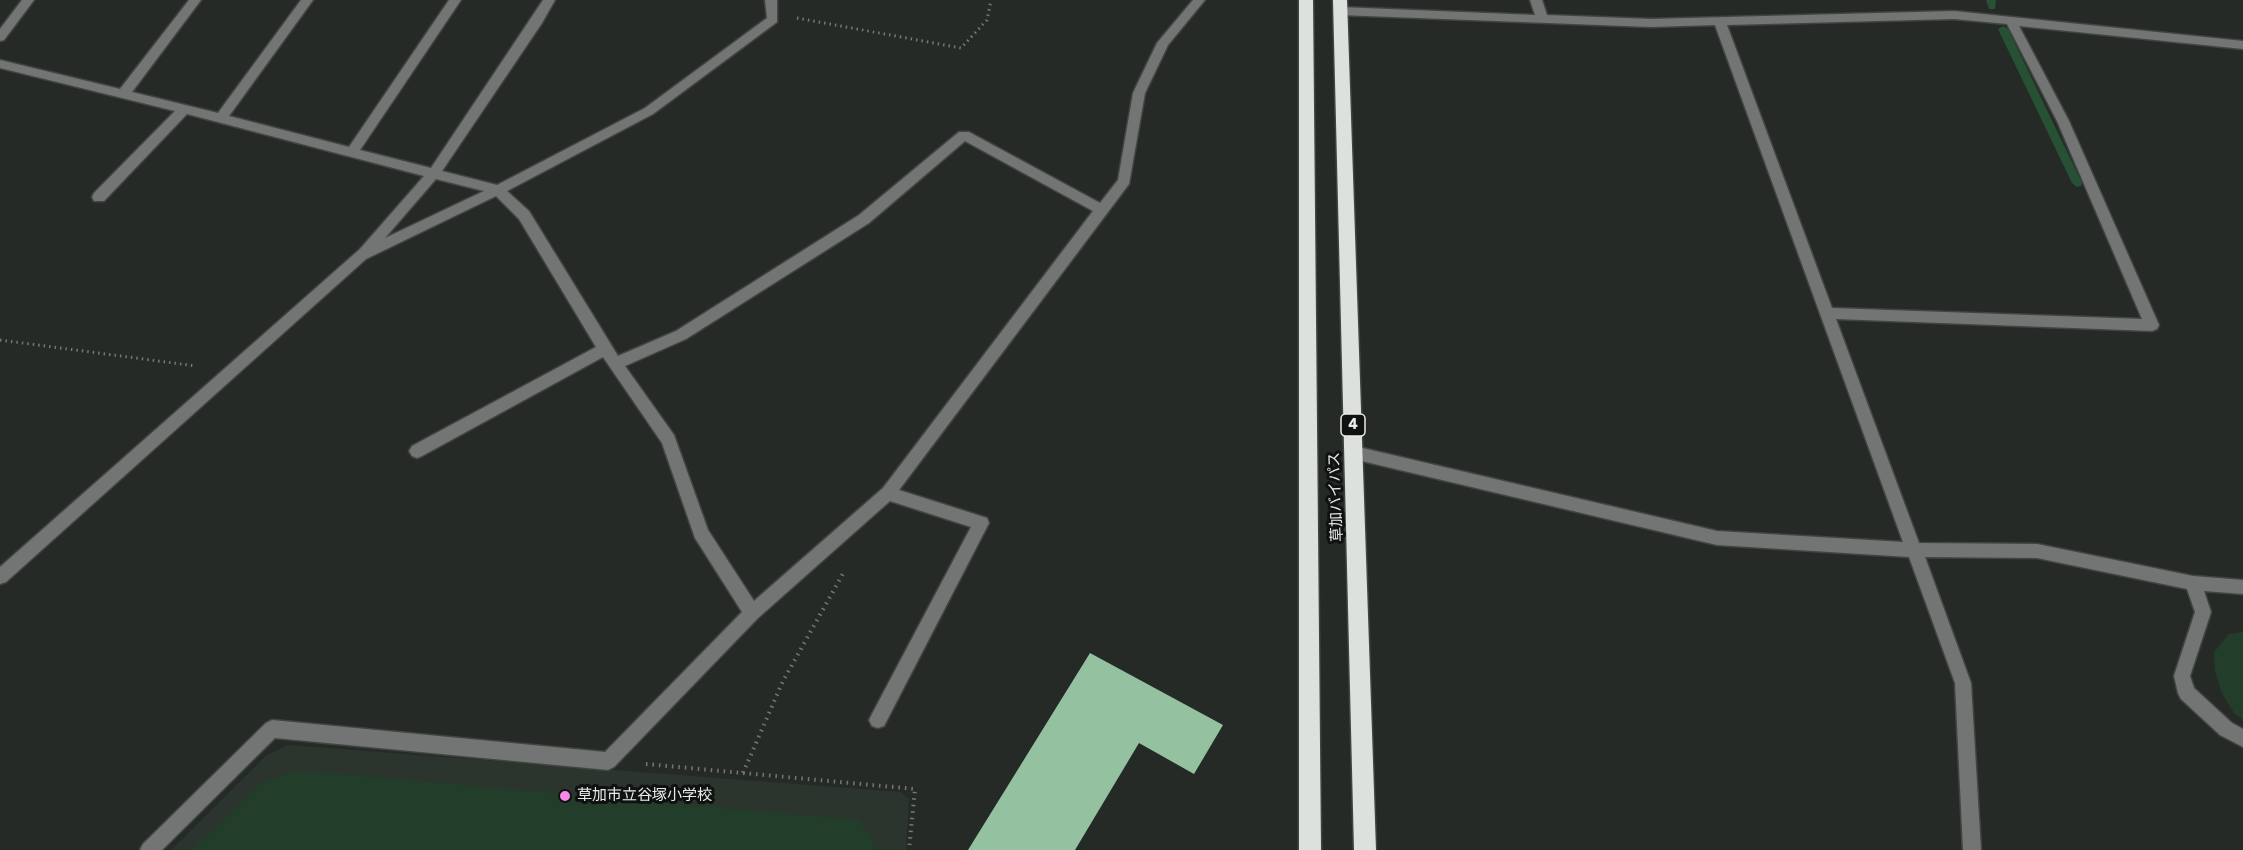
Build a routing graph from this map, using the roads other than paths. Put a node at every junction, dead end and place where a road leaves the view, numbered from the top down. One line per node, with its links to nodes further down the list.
1 (27, 0): 14 (street)
2 (195, 0): 17 (street)
3 (307, 0): 19 (street)
4 (455, 0): 20 (street)
5 (549, 0): 21 (street)
6 (1199, 0): 24 (street)
7 (1306, 0): 40 (highway, 草加バイパス)
8 (1536, 0): 11 (street)
9 (1340, 5): 11 (street); 30 (highway, 草加バイパス / 4)
10 (772, 7): 22 (street)
11 (1542, 17): 12 (street)
12 (1719, 20): 13 (street); 26 (street)
13 (2011, 21): 15 (street); 26 (street)
14 (0, 37)
15 (2243, 45)
16 (2, 68): 17 (street)
17 (123, 94): 18 (street)
18 (184, 109): 19 (street); 23 (street)
19 (221, 118): 20 (street)
20 (352, 152): 21 (street)
21 (434, 173): 22 (street); 25 (street)
22 (498, 190): 25 (street); 27 (street)
23 (99, 197)
24 (1102, 210): 28 (street); 31 (street)
25 (361, 255): 33 (street)
26 (1827, 313): 32 (street)
27 (605, 349): 28 (street); 29 (street)
28 (616, 363): 36 (street)
29 (417, 451)
30 (1354, 453): 32 (street); 41 (highway, 草加バイパス / 4)
31 (888, 493): 36 (street); 37 (street)
32 (1915, 550): 34 (street); 42 (street)
33 (0, 577)
34 (2193, 583): 35 (street); 38 (street)
35 (2243, 587)
36 (752, 613): 39 (street)
37 (878, 720)
38 (2243, 738)
39 (149, 850)
40 (1310, 850)
41 (1365, 850)
42 (1972, 850)

